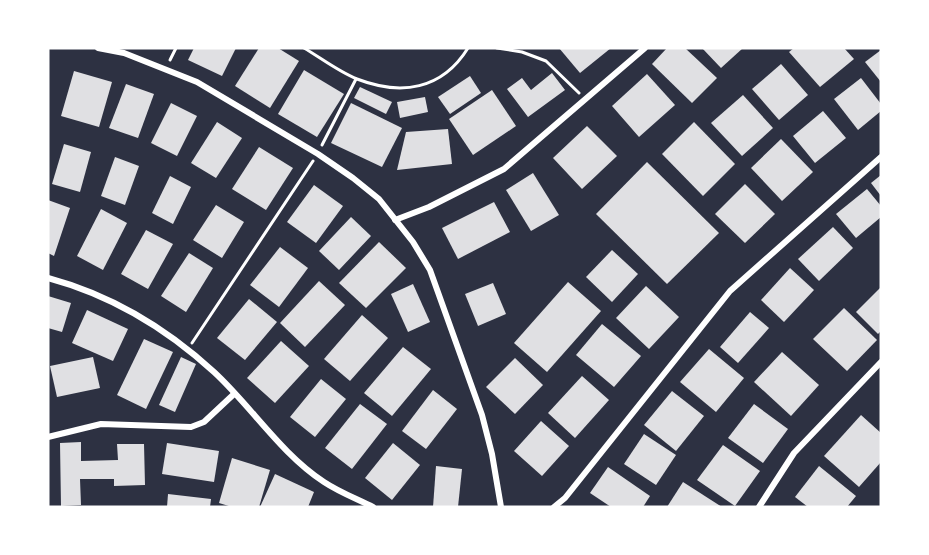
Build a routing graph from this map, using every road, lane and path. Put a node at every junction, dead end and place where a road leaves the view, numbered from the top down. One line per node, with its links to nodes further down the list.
1 (98, 48): 8 (street)
2 (304, 48): 6 (path)
3 (468, 48): 6 (path)
4 (497, 48): 7 (path)
5 (645, 48): 7 (street)
6 (356, 79): 8 (path)
7 (584, 98): 10 (street)
8 (318, 154): 10 (street); 12 (path)
9 (881, 157): 18 (street)
10 (395, 220): 17 (street)
11 (48, 278): 12 (street)
12 (188, 349): 14 (street)
13 (881, 362): 19 (street)
14 (234, 394): 15 (street); 16 (street)
15 (48, 437)
16 (373, 507)
17 (501, 507)
18 (554, 507)
19 (759, 507)

